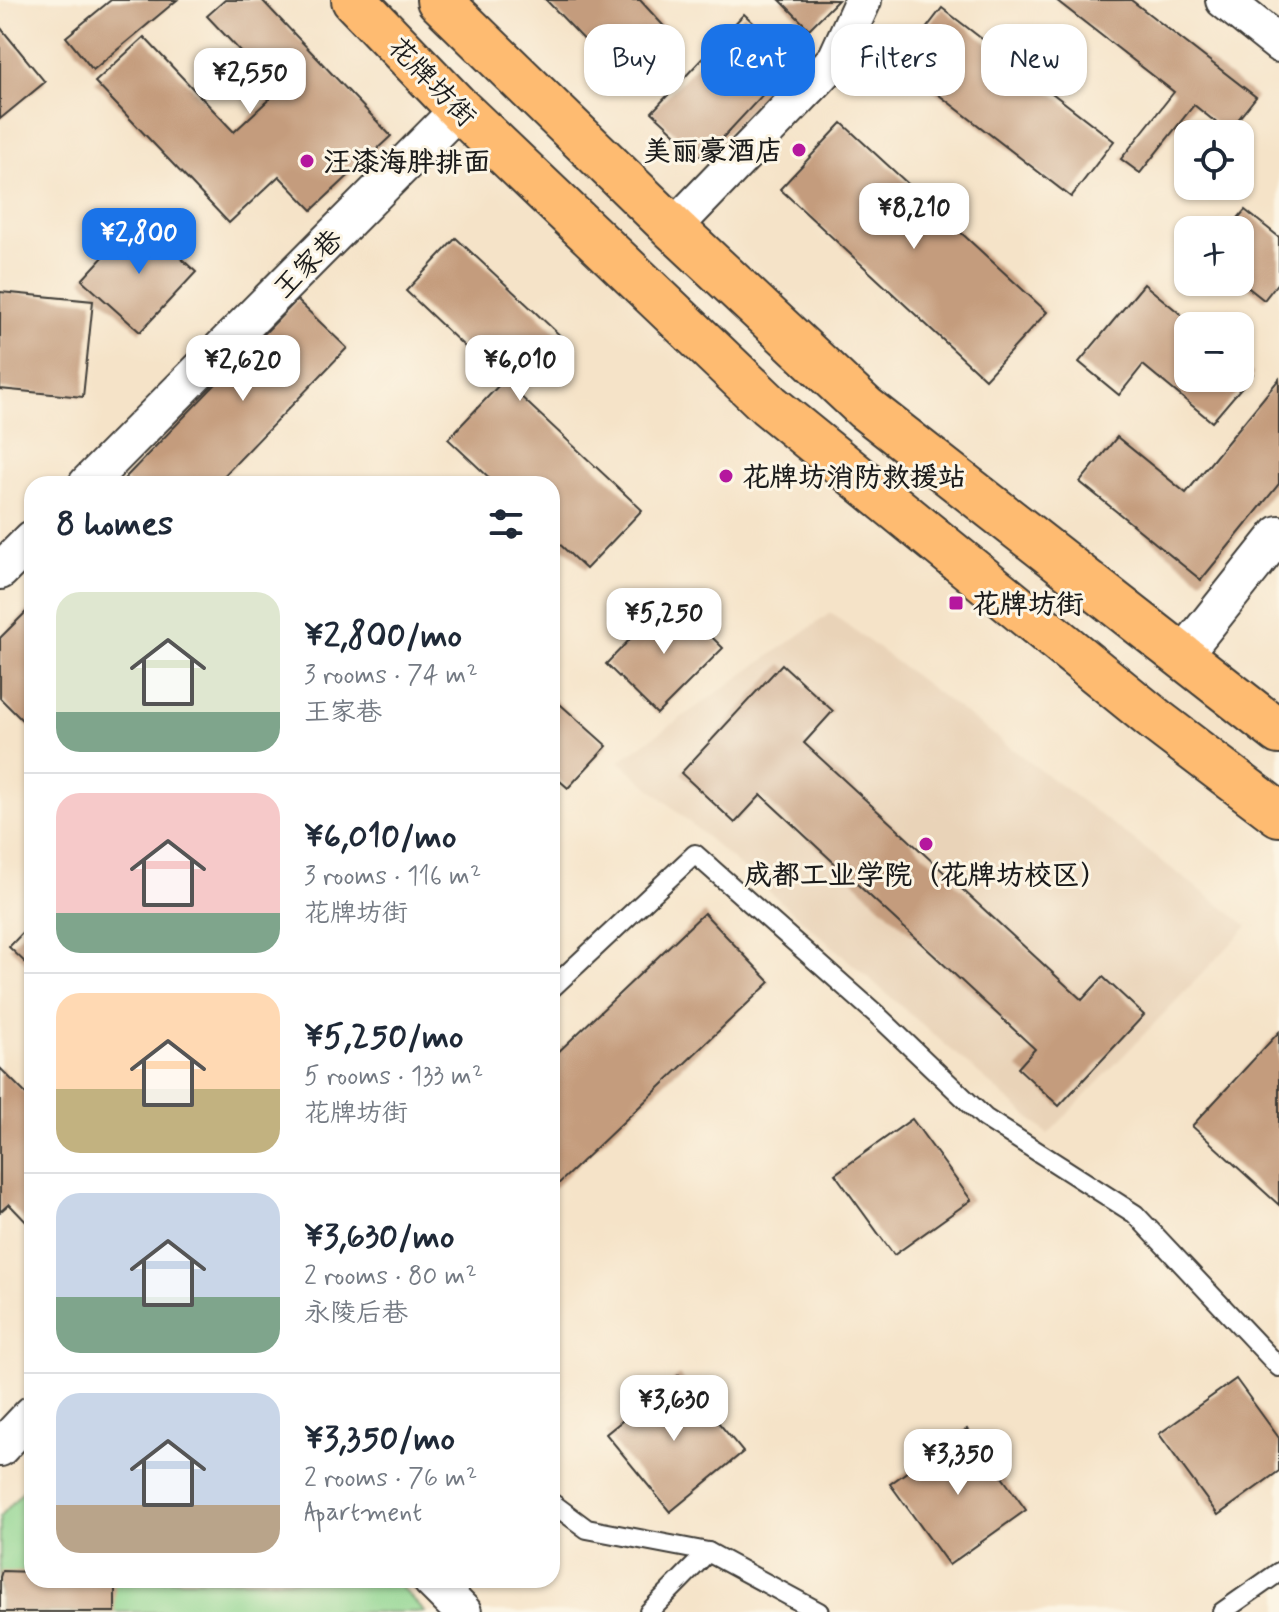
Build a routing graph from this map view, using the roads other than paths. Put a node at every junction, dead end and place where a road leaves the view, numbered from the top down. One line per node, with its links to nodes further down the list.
1 (354, 0): 6 (main road, 花牌坊街)
2 (439, 0): 7 (main road)
3 (863, 0): 7 (street)
4 (1224, 0): 5 (street)
5 (1279, 44)
6 (459, 109): 8 (street, 王家巷); 12 (main road, 花牌坊街)
7 (673, 228): 10 (main road)
8 (95, 476)
9 (1279, 534): 10 (street)
10 (1182, 656): 11 (main road)
11 (1279, 732)
12 (1279, 814)
13 (560, 981): 14 (lane)
14 (1279, 1367)
15 (24, 1422): 16 (street)
16 (0, 1448)
17 (560, 1509): 18 (lane)
18 (708, 1552): 22 (lane); 23 (lane)
19 (1279, 1572): 24 (lane)
20 (439, 1588): 21 (street)
21 (463, 1612)
22 (649, 1612)
23 (819, 1612)
24 (1222, 1612)

